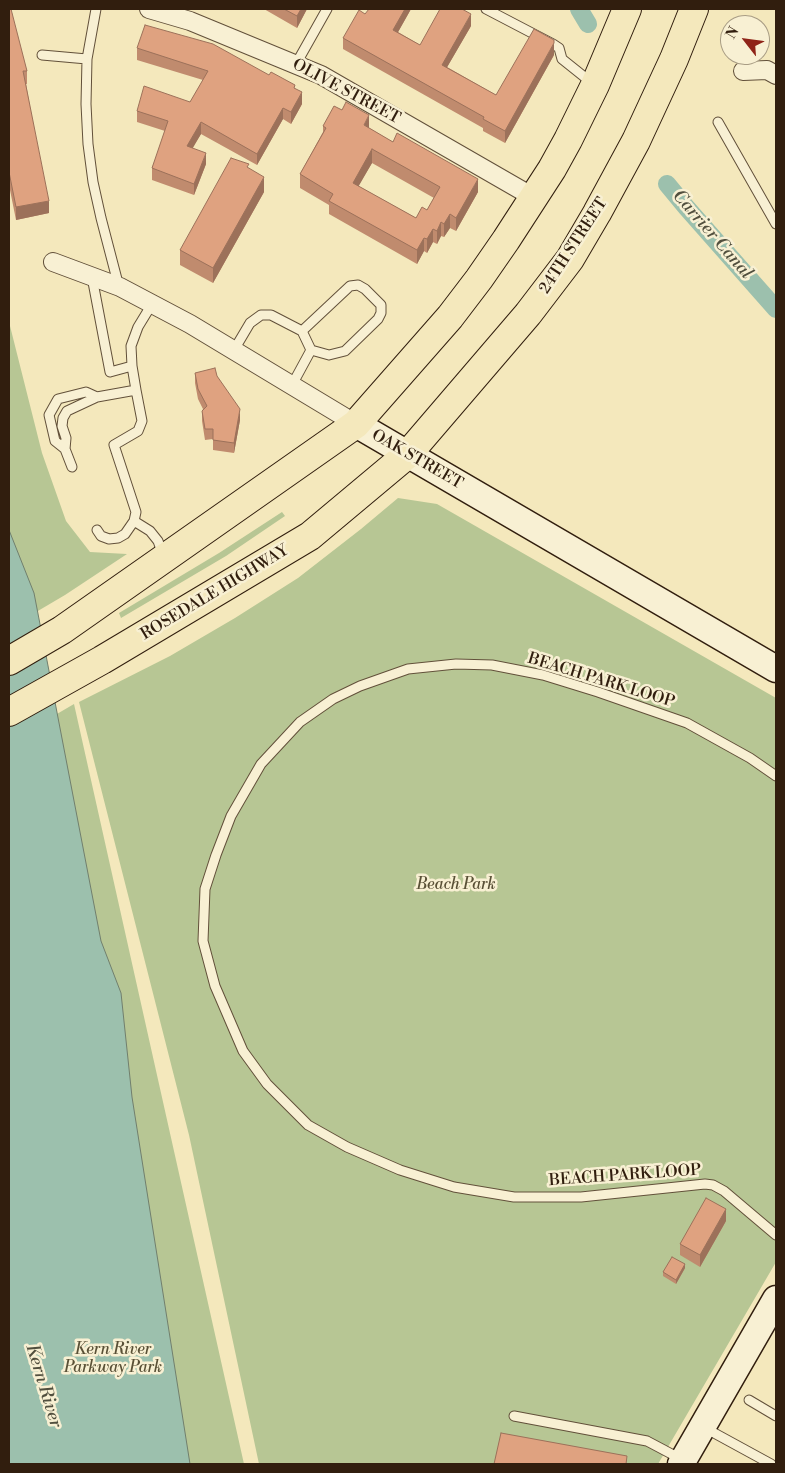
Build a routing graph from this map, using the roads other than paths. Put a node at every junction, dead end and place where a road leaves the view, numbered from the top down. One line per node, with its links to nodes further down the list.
1 (96, 9): 8 (lane)
2 (149, 9): 9 (street, OLIVE STREET)
3 (327, 9): 9 (lane)
4 (486, 9): 12 (lane)
5 (627, 9): 12 (main road)
6 (694, 9): 29 (main road, 24TH STREET)
7 (42, 55): 8 (lane)
8 (87, 59): 18 (lane)
9 (296, 64): 14 (street, OLIVE STREET)
10 (743, 71): 11 (street)
11 (776, 75)
12 (594, 85): 14 (main road)
13 (718, 122): 15 (lane)
14 (533, 197): 27 (main road)
15 (776, 224)
16 (53, 262): 17 (street, OAK STREET)
17 (92, 277): 18 (street, OAK STREET); 23 (lane)
18 (120, 288): 19 (street, OAK STREET)
19 (152, 304): 21 (street, OAK STREET); 23 (lane)
20 (302, 331): 21 (lane); 22 (lane); 22 (lane)
21 (234, 350): 24 (street, OAK STREET)
22 (311, 350): 24 (lane)
23 (132, 366): 25 (lane)
24 (292, 385): 27 (street, OAK STREET)
25 (136, 390): 26 (lane); 31 (lane)
26 (97, 397): 28 (lane); 28 (lane)
27 (356, 424): 29 (main road, OAK STREET); 33 (main road)
28 (65, 449): 30 (lane)
29 (408, 454): 35 (main road, OAK STREET); 36 (main road, ROSEDALE HIGHWAY)
30 (72, 468)
31 (134, 521): 32 (lane); 33 (lane)
32 (97, 530)
33 (165, 558): 34 (main road)
34 (9, 661)
35 (776, 669)
36 (9, 712)
37 (776, 776): 38 (lane, BEACH PARK LOOP)
38 (776, 1235)
39 (776, 1299): 43 (main road)
40 (749, 1400): 42 (lane)
41 (514, 1416): 44 (lane)
42 (776, 1416)
43 (703, 1426): 44 (main road); 45 (lane)
44 (682, 1462)
45 (771, 1464)

